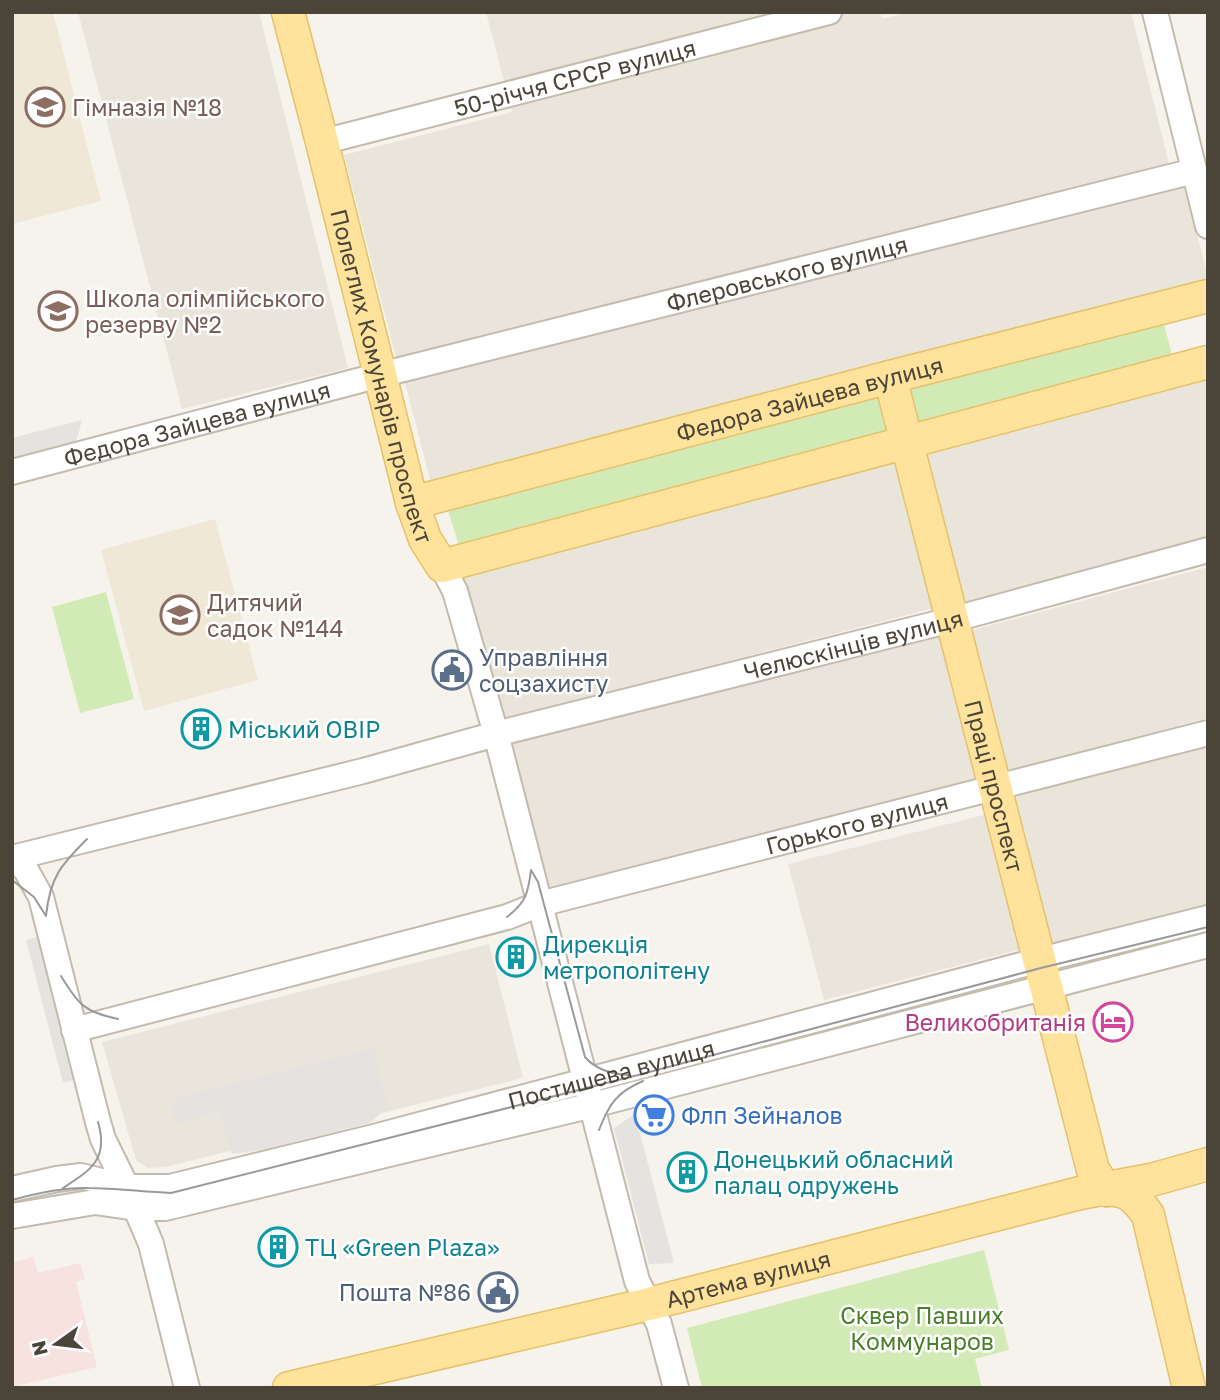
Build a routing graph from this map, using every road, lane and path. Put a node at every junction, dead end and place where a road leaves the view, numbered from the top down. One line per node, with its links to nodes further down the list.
1 (288, 12): 4 (main road, Полеглих Комунарів проспект)
2 (828, 12): 4 (street, 50-річчя СРСР вулиця)
3 (1155, 12): 5 (street)
4 (322, 142): 9 (main road, Полеглих Комунарів проспект)
5 (1194, 171): 6 (street); 9 (street, Флеровського вулиця)
6 (1208, 226)
7 (1208, 296): 10 (main road, Федора Зайцева вулиця)
8 (1208, 362): 11 (main road)
9 (380, 375): 12 (street, Федора Зайцева вулиця); 13 (main road, Полеглих Комунарів проспект)
10 (890, 377): 11 (main road, Праці проспект); 13 (main road, Федора Зайцева вулиця)
11 (907, 444): 15 (main road); 16 (main road, Праці проспект)
12 (12, 472)
13 (412, 503): 15 (main road, Полеглих Комунарів проспект)
14 (1208, 550): 16 (street, Челюскінців вулиця)
15 (442, 566): 18 (street, Полеглих Комунарів проспект)
16 (951, 620): 18 (street, Челюскінців вулиця); 19 (main road, Праці проспект)
17 (1208, 733): 19 (street, Горького вулиця)
18 (496, 734): 20 (street, Челюскінців вулиця); 22 (street, Полеглих Комунарів проспект)
19 (995, 788): 22 (street, Горького вулиця); 25 (main road, Праці проспект)
20 (13, 858): 21 (street)
21 (24, 881): 26 (street)
22 (540, 904): 26 (street, Горького вулиця); 27 (street)
23 (1208, 918): 25 (street, Постишева вулиця)
24 (1208, 945): 25 (street, Постишева вулиця)
25 (1043, 973): 27 (street, Постишева вулиця); 32 (main road, Праці проспект)
26 (74, 1030): 28 (street)
27 (590, 1093): 33 (street, Постишева вулиця); 35 (street)
28 (98, 1122): 30 (street); 33 (street)
29 (1208, 1164): 32 (main road, Артема вулиця)
30 (57, 1179): 31 (street, Постишева вулиця); 33 (street, Постишева вулиця)
31 (12, 1189)
32 (1106, 1189): 35 (main road, Артема вулиця); 39 (main road)
33 (131, 1197): 34 (street, Постишева вулиця); 36 (street)
34 (12, 1216)
35 (649, 1304): 37 (main road, Артема вулиця); 38 (street)
36 (187, 1388)
37 (289, 1388)
38 (676, 1388)
39 (1189, 1388)

